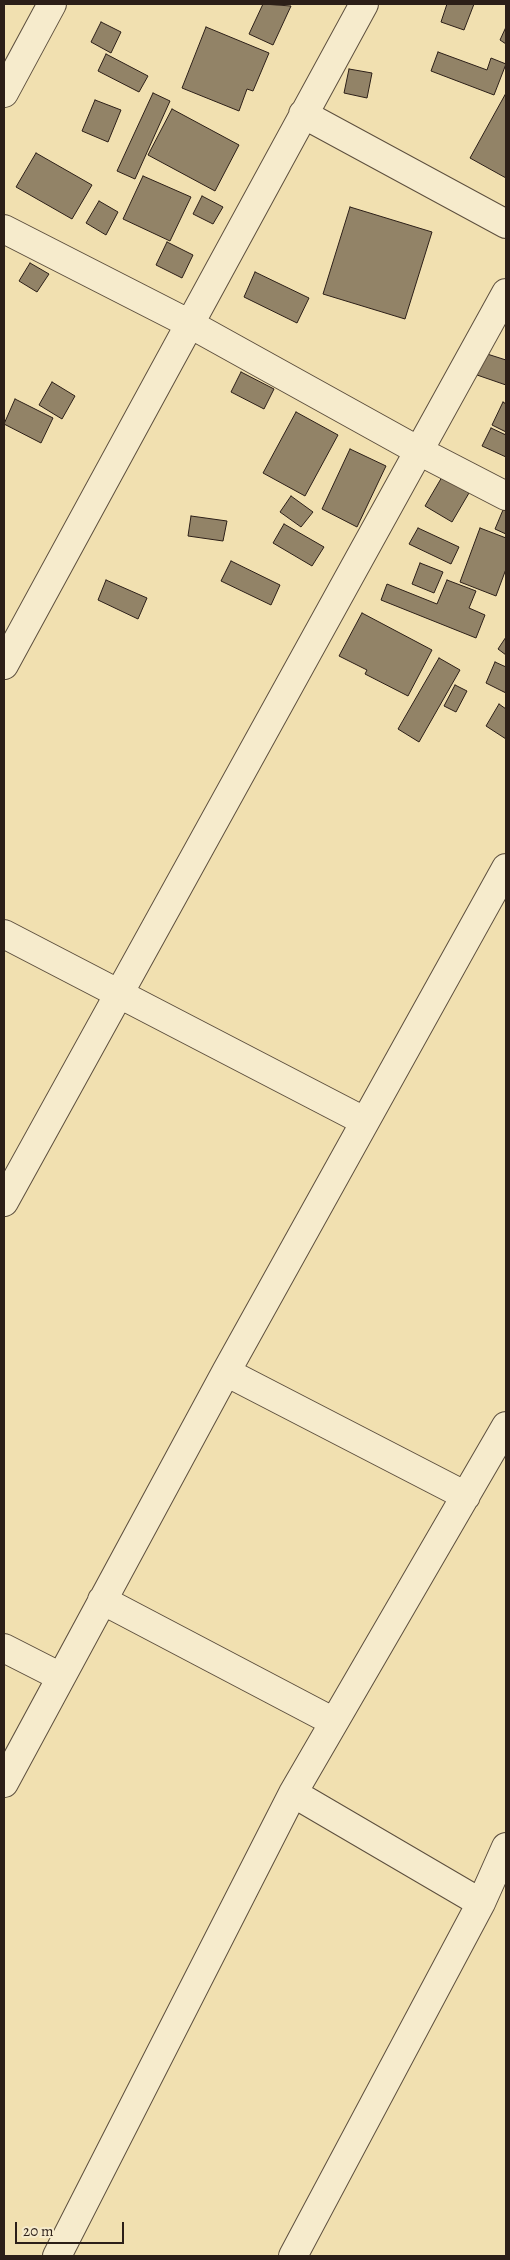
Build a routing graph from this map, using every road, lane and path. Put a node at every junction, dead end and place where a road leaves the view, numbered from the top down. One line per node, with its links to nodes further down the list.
1 (52, 4): 3 (street)
2 (364, 4): 4 (street)
3 (4, 93)
4 (303, 114): 5 (street); 8 (street)
5 (506, 224)
6 (4, 229): 8 (street)
7 (506, 293): 9 (street)
8 (190, 324): 9 (street); 11 (street)
9 (419, 451): 10 (street); 14 (street)
10 (506, 496)
11 (4, 665)
12 (505, 872): 15 (street)
13 (4, 934): 14 (street)
14 (117, 994): 15 (street); 16 (street)
15 (364, 1121): 17 (street)
16 (4, 1202)
17 (226, 1372): 19 (street); 20 (street)
18 (506, 1426): 19 (street)
19 (466, 1496): 23 (street)
20 (102, 1600): 22 (street); 23 (street)
21 (4, 1648): 22 (street)
22 (61, 1677): 24 (street)
23 (334, 1722): 25 (street)
24 (4, 1783)
25 (293, 1793): 27 (street); 28 (street)
26 (506, 1847): 27 (street)
27 (482, 1903): 29 (street)
28 (57, 2256)
29 (293, 2256)

